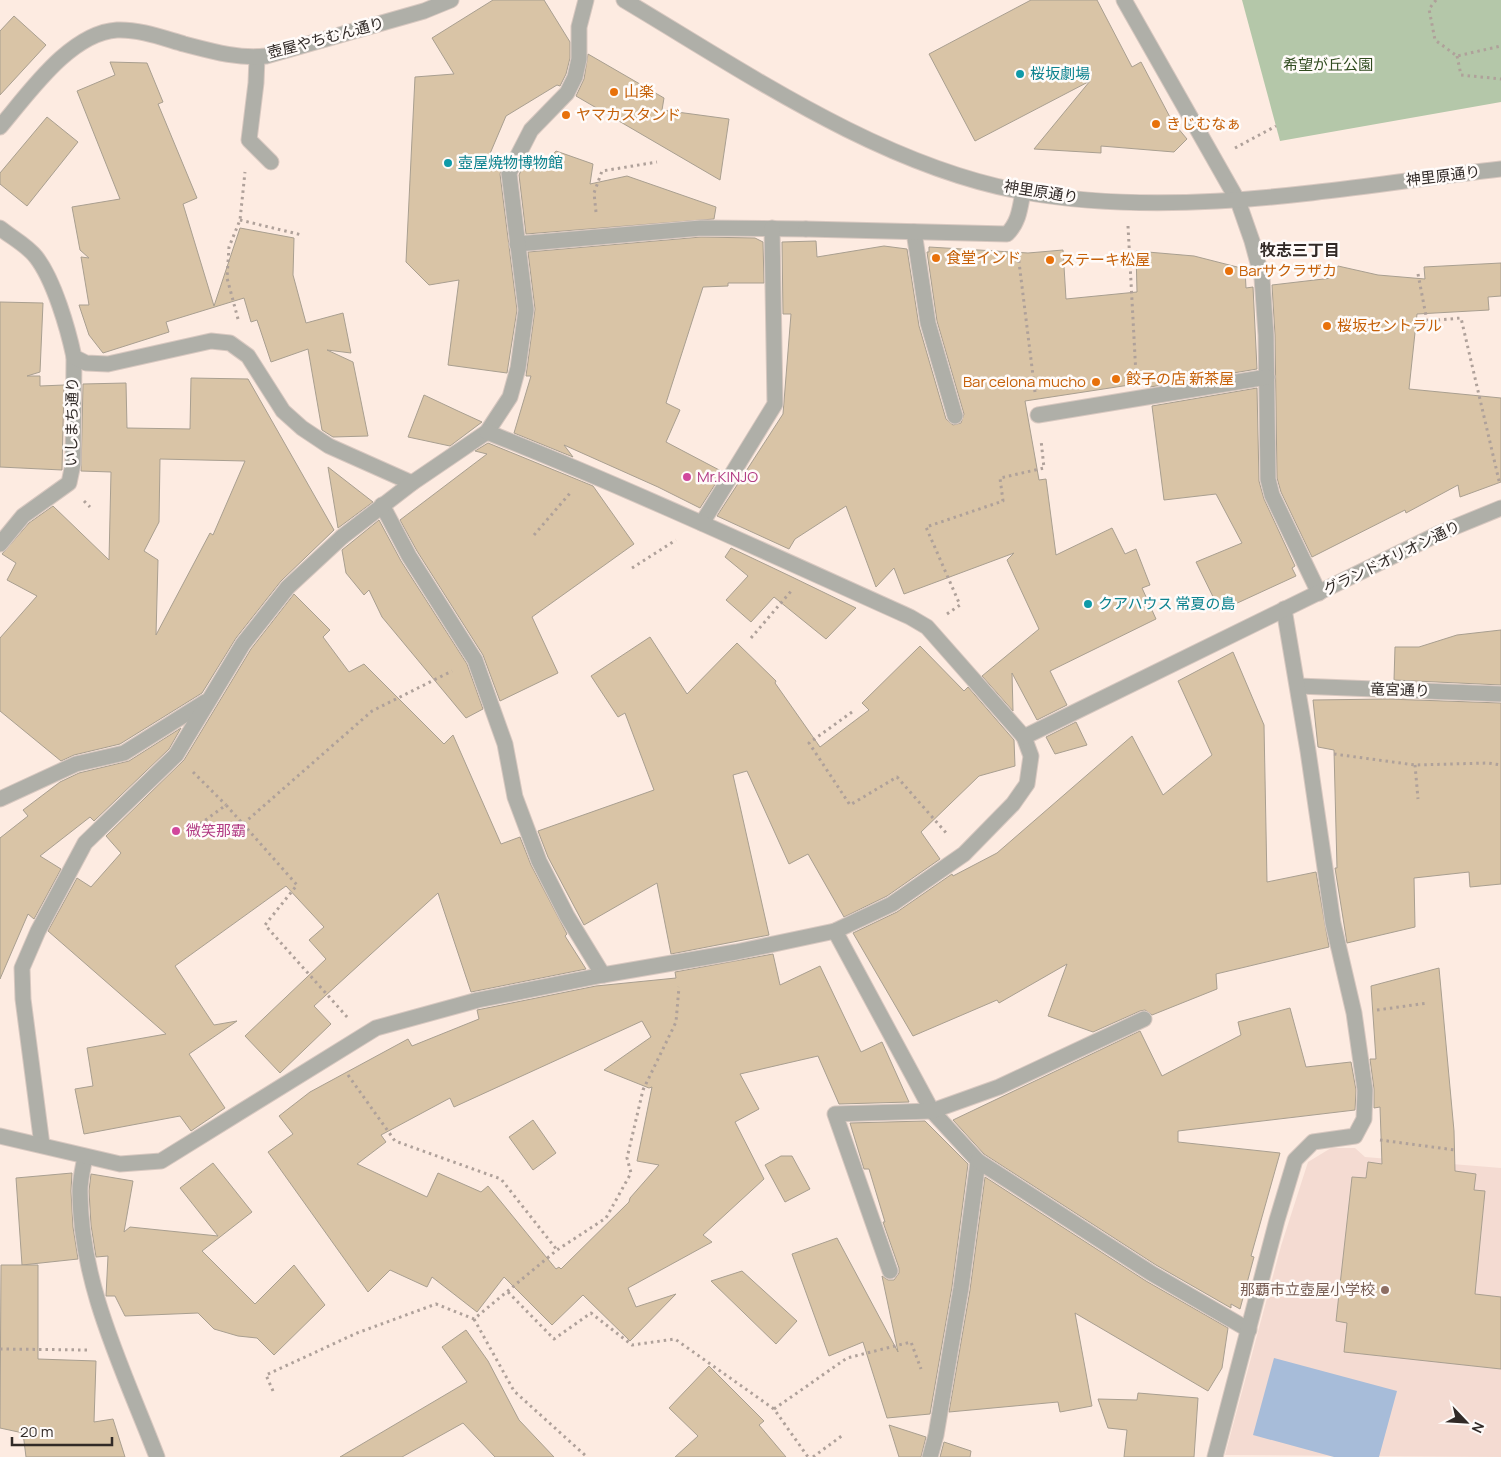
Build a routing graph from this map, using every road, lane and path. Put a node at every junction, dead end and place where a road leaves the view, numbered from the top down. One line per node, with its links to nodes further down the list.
1 (451, 0): 8 (street, 壺屋やちむん通り)
2 (586, 0): 27 (street)
3 (624, 0): 17 (street, 神里原通り)
4 (1124, 0): 18 (street)
5 (1436, 0): 7 (path)
6 (1501, 46): 7 (path)
7 (1457, 56): 9 (path)
8 (257, 57): 10 (street, 壺屋やちむん通り); 13 (street)
9 (1501, 79)
10 (0, 126)
11 (1276, 126): 12 (path)
12 (1260, 133)
13 (249, 140): 14 (street); 20 (path)
14 (272, 162)
15 (658, 162): 26 (path)
16 (1501, 169): 18 (street, 神里原通り)
17 (1023, 192): 19 (street, 神里原通り); 21 (street)
18 (1238, 201): 19 (street, 神里原通り); 31 (street)
19 (1127, 203): 32 (path)
20 (240, 220): 25 (path); 29 (path)
21 (1015, 226): 24 (street); 33 (path)
22 (0, 228): 30 (street)
23 (772, 228): 24 (street); 26 (street); 41 (street)
24 (914, 232): 34 (street)
25 (302, 235)
26 (598, 237): 27 (street)
27 (517, 244): 35 (street)
28 (1418, 274): 38 (path)
29 (248, 356): 30 (street); 37 (street)
30 (74, 357): 43 (street, いしまち通り)
31 (1266, 377): 32 (street); 46 (street)
32 (1137, 397): 33 (street)
33 (1038, 415): 48 (path)
34 (955, 416)
35 (487, 432): 36 (street); 37 (street)
36 (588, 473): 41 (street); 42 (path)
37 (412, 483): 39 (street)
38 (1501, 488)
39 (382, 505): 50 (street); 53 (street)
40 (1501, 508): 46 (street, グランドオリオン通り)
41 (702, 523): 44 (path); 45 (street)
42 (534, 535)
43 (0, 544)
44 (632, 568)
45 (809, 571): 48 (street); 49 (path)
46 (1319, 593): 47 (street, グランドオリオン通り)
47 (1284, 609): 51 (street); 55 (street, グランドオリオン通り)
48 (927, 627): 55 (street)
49 (751, 638)
50 (475, 660): 64 (path); 68 (street)
51 (1298, 686): 52 (street, 竜宮通り); 56 (street)
52 (1501, 694)
53 (206, 701): 57 (street); 60 (street)
54 (852, 712): 65 (path)
55 (1024, 737): 65 (street)
56 (1308, 751): 58 (path); 70 (street)
57 (176, 755): 62 (path); 77 (street)
58 (1415, 765): 59 (path); 61 (path)
59 (1501, 765)
60 (0, 799)
61 (1418, 799)
62 (226, 805): 63 (path); 64 (path)
63 (200, 824)
64 (243, 824): 72 (path)
65 (964, 854): 66 (street)
66 (835, 931): 67 (street); 74 (street)
67 (680, 962): 68 (street); 81 (path)
68 (603, 975): 72 (street)
69 (1428, 1003): 70 (path)
70 (1354, 1012): 76 (street)
71 (1144, 1018): 74 (street)
72 (364, 1035): 73 (street)
73 (333, 1054): 79 (street); 81 (path)
74 (932, 1111): 80 (street); 82 (street)
75 (0, 1136): 77 (street)
76 (1354, 1136): 78 (path); 85 (street)
77 (42, 1146): 79 (street)
78 (1455, 1150)
79 (85, 1157): 87 (street)
80 (978, 1162): 85 (street); 89 (street)
81 (557, 1250): 83 (path)
82 (890, 1272)
83 (508, 1292): 84 (path); 90 (path)
84 (474, 1319): 88 (path); 93 (path)
85 (1249, 1330): 97 (street)
86 (0, 1349): 87 (path)
87 (115, 1351): 92 (street)
88 (273, 1391)
89 (943, 1393): 90 (path); 96 (street)
90 (774, 1409): 94 (path)
91 (843, 1435): 95 (path)
92 (157, 1457)
93 (587, 1457)
94 (808, 1457)
95 (813, 1457)
96 (930, 1457)
97 (1215, 1457)

